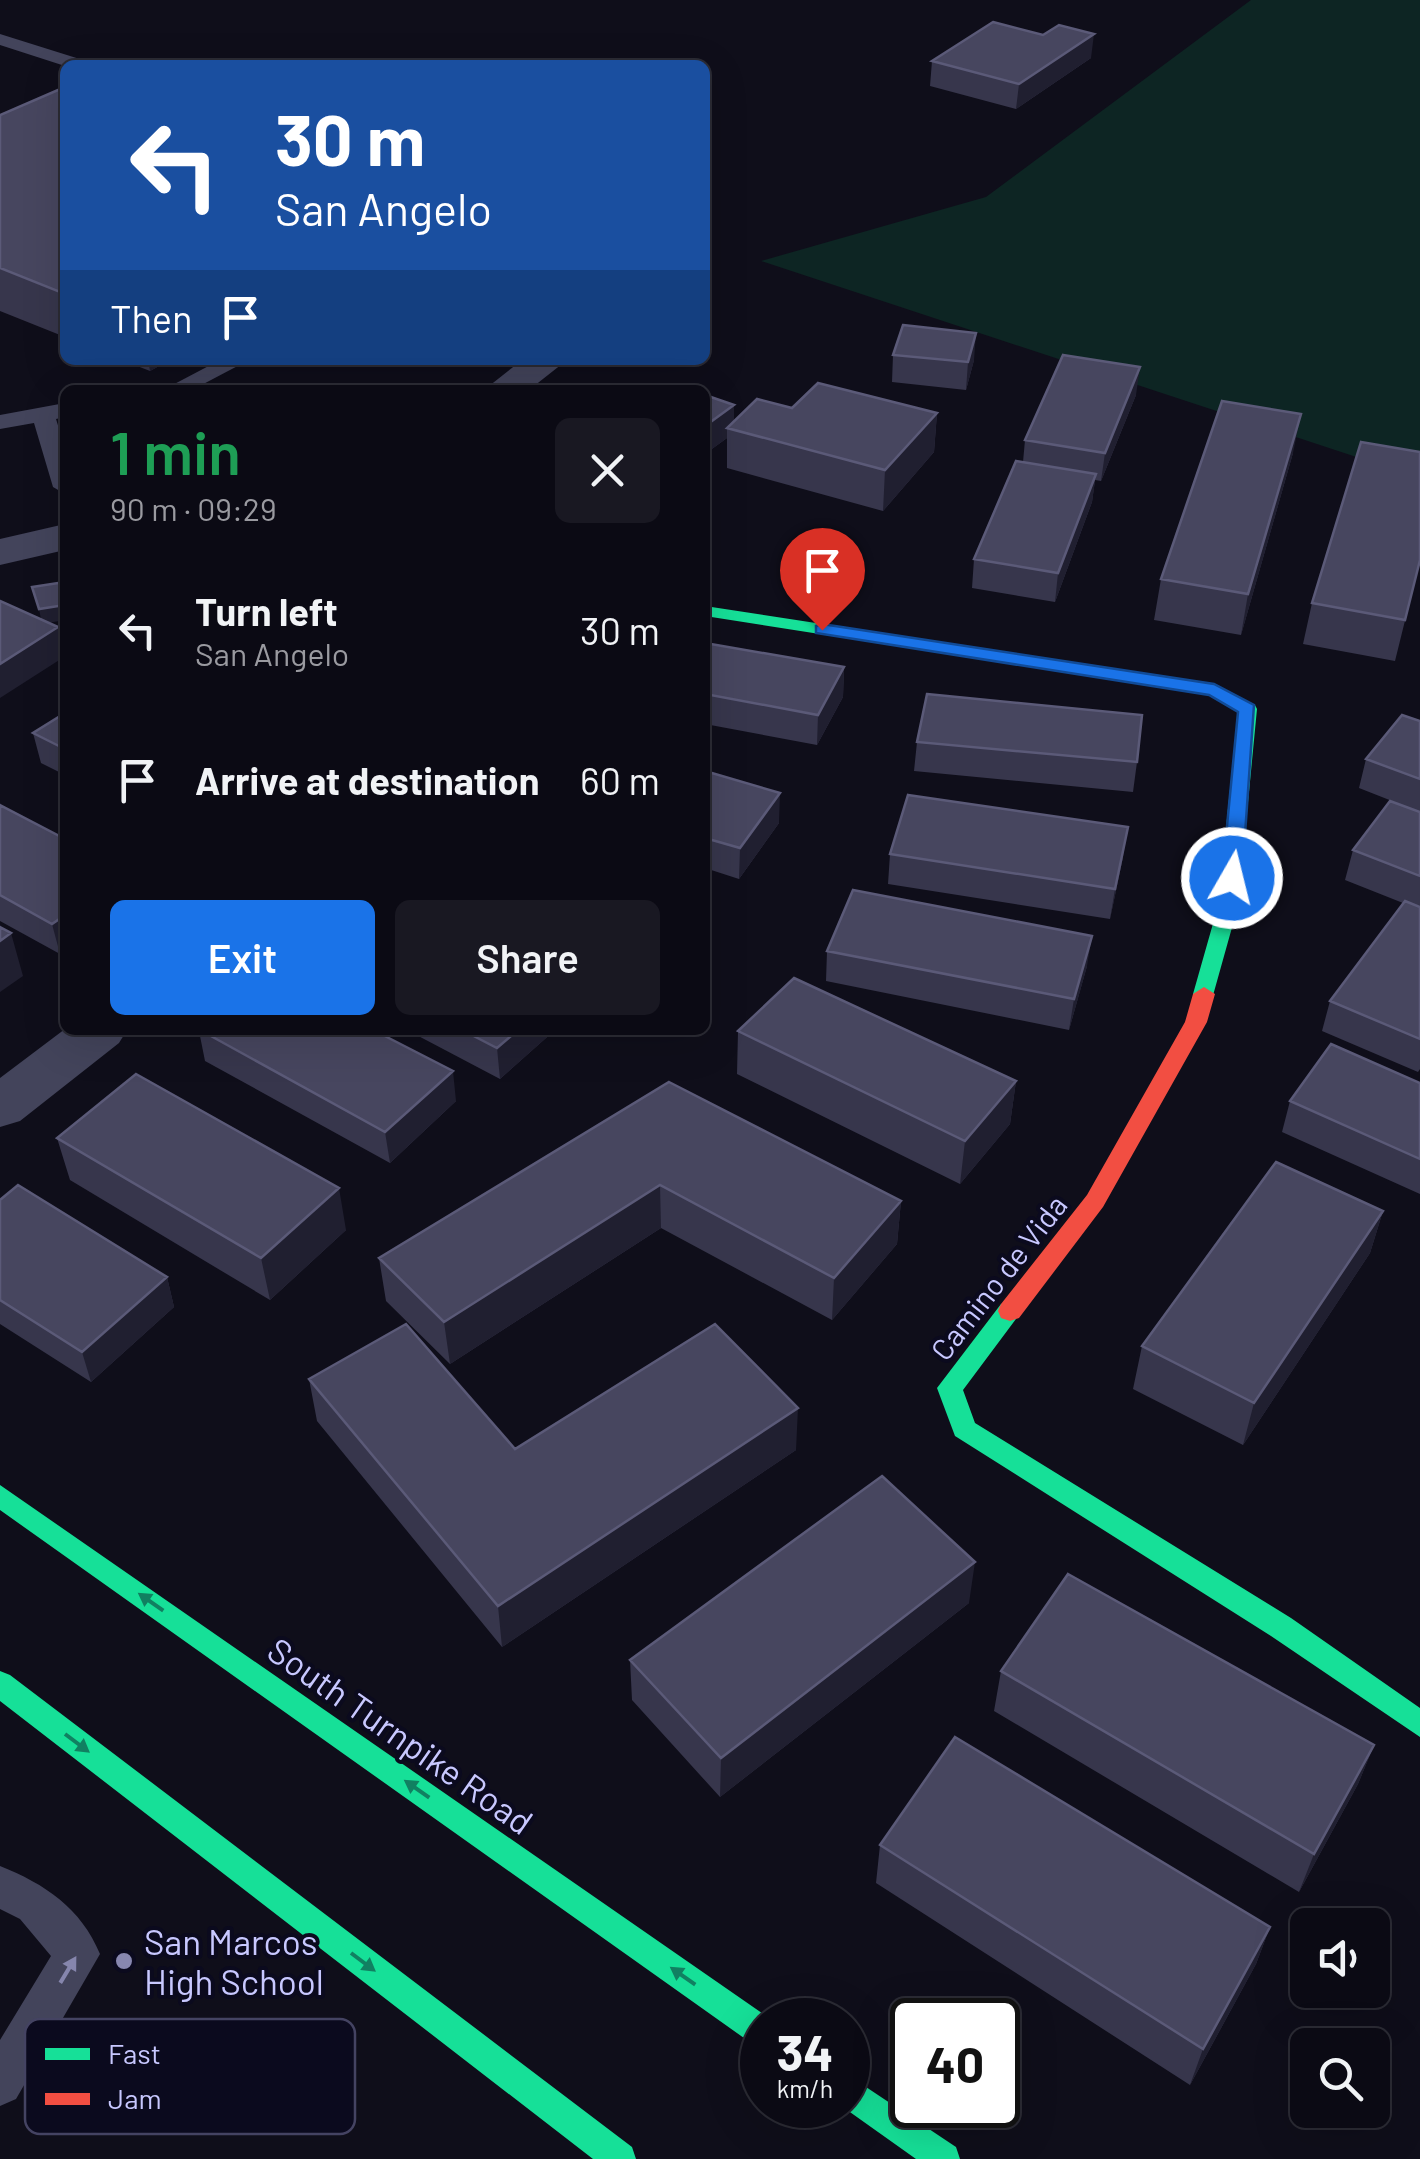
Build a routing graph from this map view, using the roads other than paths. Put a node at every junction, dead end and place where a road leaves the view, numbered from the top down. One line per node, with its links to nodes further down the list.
1 (0, 39): 2 (lane)
2 (65, 60)
3 (227, 365): 5 (lane)
4 (540, 365): 6 (street)
5 (185, 385)
6 (510, 385)
7 (54, 412): 8 (lane); 9 (lane)
8 (0, 422)
9 (60, 453)
10 (60, 538): 11 (street)
11 (0, 552)
12 (710, 612): 17 (street, Camino de Vida)
13 (94, 1035): 14 (street)
14 (0, 1107)
15 (0, 1496): 19 (street, South Turnpike Road, one-way to 15)
16 (0, 1684): 24 (street, one-way to 24)
17 (1420, 1724)
18 (0, 1888): 20 (lane, one-way to 18)
19 (740, 2017)
20 (39, 2019)
21 (25, 2042): 22 (lane, one-way to 21)
22 (0, 2083)
23 (870, 2107): 25 (street)
24 (620, 2159)
25 (944, 2159)

